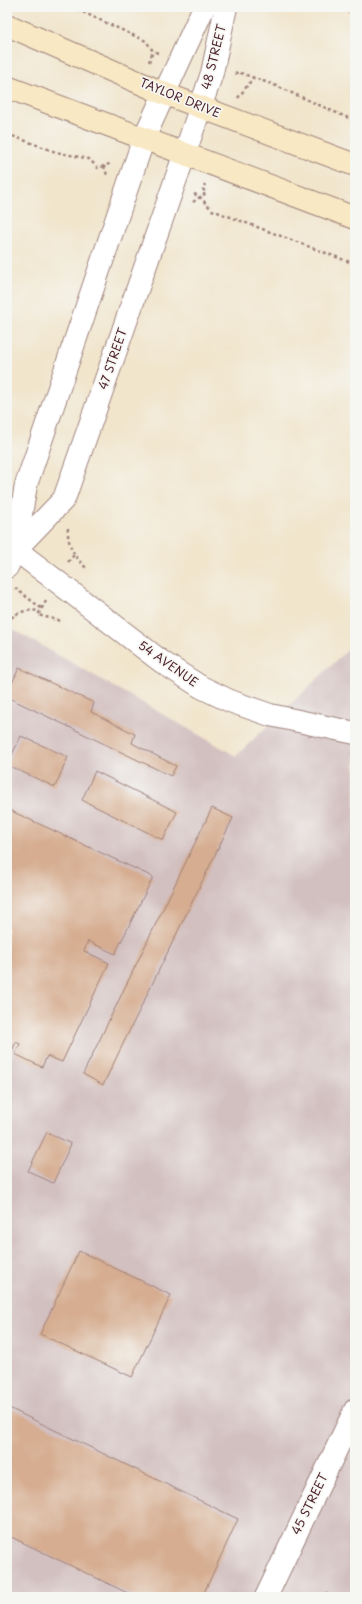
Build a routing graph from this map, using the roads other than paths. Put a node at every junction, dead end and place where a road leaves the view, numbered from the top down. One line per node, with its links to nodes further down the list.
1 (204, 7): 5 (street, 48 STREET)
2 (226, 7): 6 (street, 48 STREET)
3 (7, 25): 5 (main road, TAYLOR DRIVE)
4 (7, 87): 7 (main road)
5 (163, 92): 6 (main road, TAYLOR DRIVE); 7 (street, 48 STREET)
6 (201, 107): 8 (street, 48 STREET); 9 (main road, TAYLOR DRIVE)
7 (144, 138): 8 (main road); 11 (street)
8 (185, 153): 10 (main road); 11 (street, 47 STREET)
9 (355, 165)
10 (355, 218)
11 (10, 561): 12 (street, 54 AVENUE)
12 (355, 733)
13 (355, 1410): 14 (street, 45 STREET)
14 (266, 1597)

